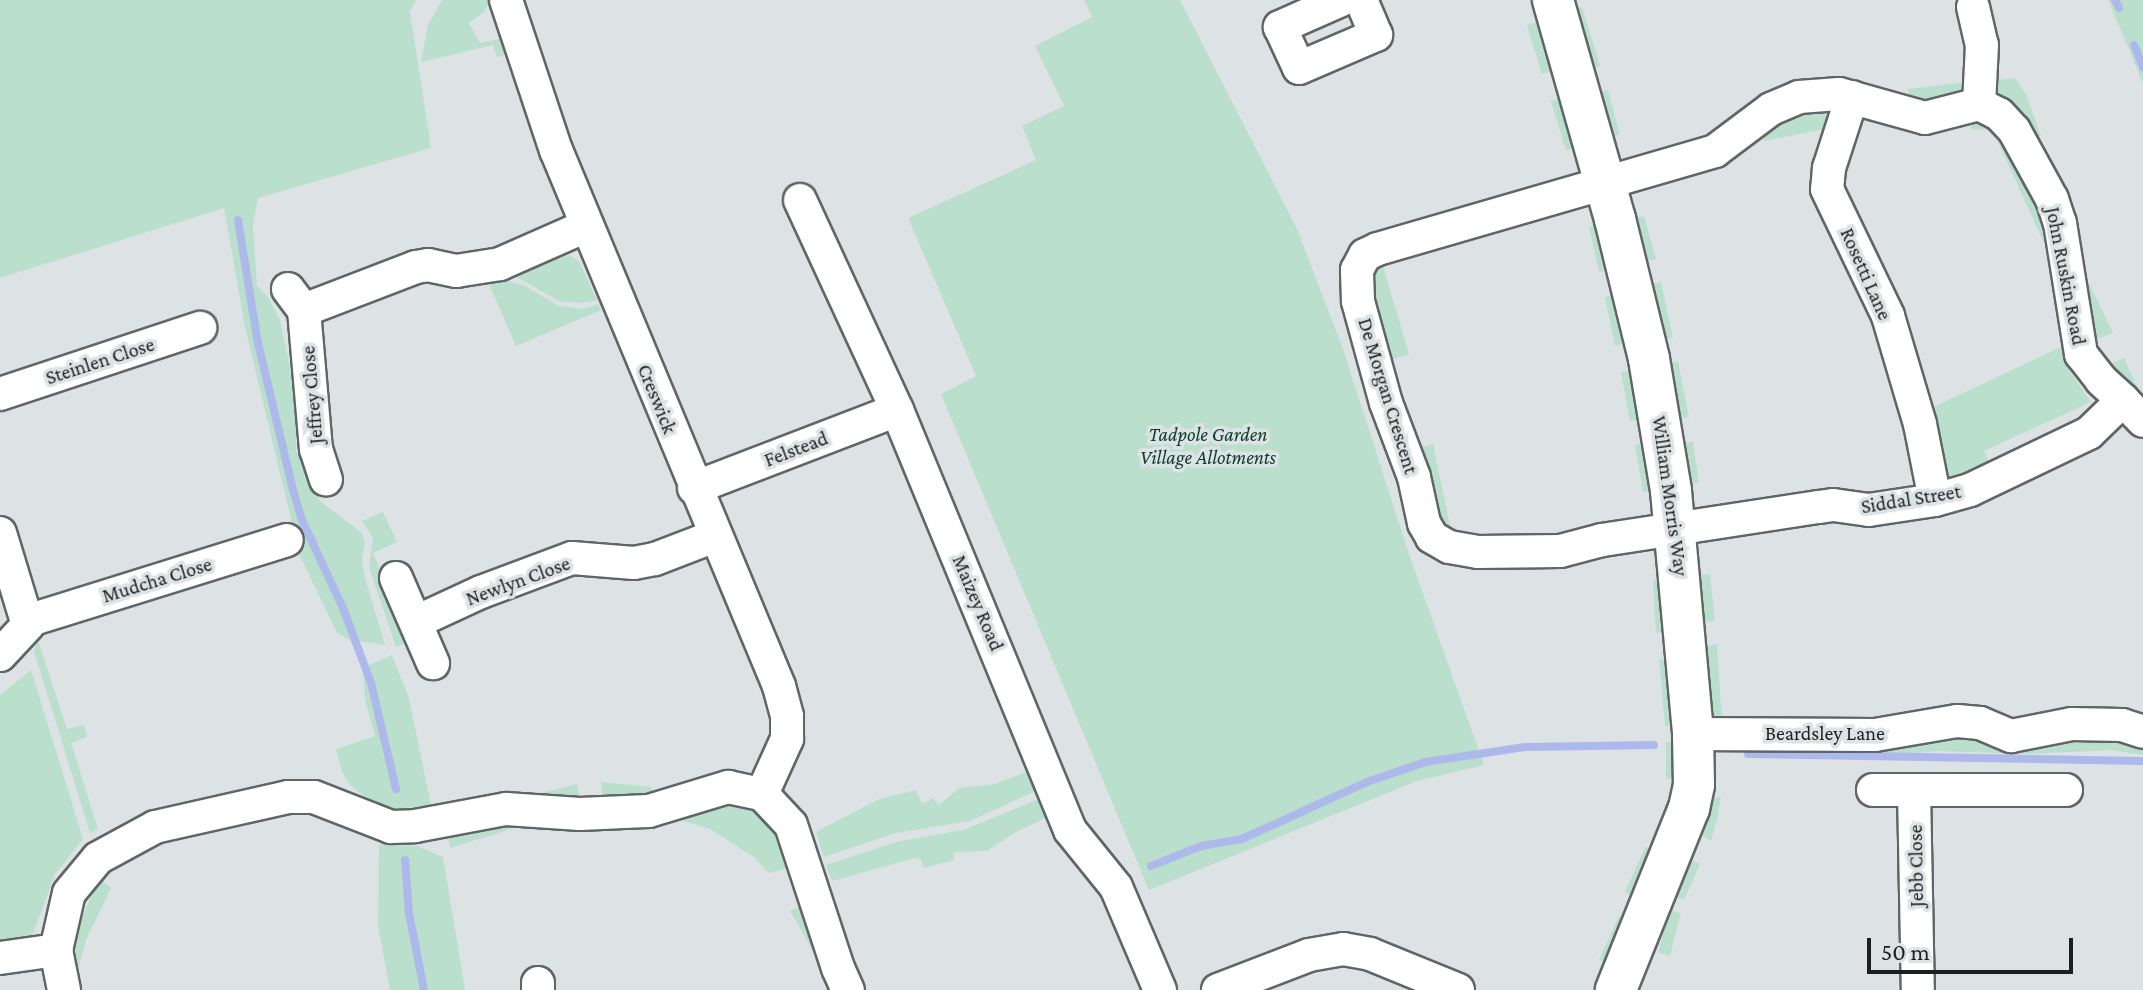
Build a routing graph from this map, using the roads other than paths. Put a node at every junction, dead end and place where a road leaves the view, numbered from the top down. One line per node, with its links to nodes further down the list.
1 (506, 0): 10 (street, Creswick)
2 (1361, 0): 4 (street)
3 (1553, 0): 8 (street, William Morris Way)
4 (1328, 3)
5 (1973, 7): 7 (street)
6 (1852, 97): 7 (street); 8 (street); 17 (street, Rosetti Lane)
7 (1979, 104): 14 (street, John Ruskin Road)
8 (1605, 182): 18 (street, William Morris Way); 18 (street, De Morgan Crescent)
9 (809, 203): 13 (street, Maizey Road)
10 (586, 226): 15 (street, Jeffrey Close); 16 (street, Creswick)
11 (200, 328): 12 (street, Steinlen Close)
12 (0, 394)
13 (897, 410): 16 (street, Felstead); 37 (street, Maizey Road)
14 (2133, 411): 17 (street, Siddal Street)
15 (326, 479)
16 (694, 488): 20 (street, Creswick)
17 (1935, 500): 18 (street, Siddal Street)
18 (1675, 529): 28 (street, William Morris Way)
19 (0, 533): 23 (street)
20 (715, 536): 24 (street, Newlyn Close); 32 (street, Creswick)
21 (287, 540): 23 (street, Mudcha Close)
22 (396, 578): 24 (street)
23 (27, 621): 25 (street)
24 (416, 622): 26 (street)
25 (0, 655)
26 (433, 663)
27 (2143, 732): 28 (street, Beardsley Lane)
28 (1693, 734): 40 (street, William Morris Way)
29 (1873, 790): 30 (street)
30 (1914, 790): 31 (street); 41 (street, Jebb Close)
31 (2066, 790)
32 (762, 794): 33 (street); 36 (street)
33 (56, 950): 34 (street); 35 (street)
34 (0, 958)
35 (64, 990)
36 (848, 990)
37 (1160, 990)
38 (1218, 990): 39 (street)
39 (1458, 990)
40 (1616, 990)
41 (1918, 990)

